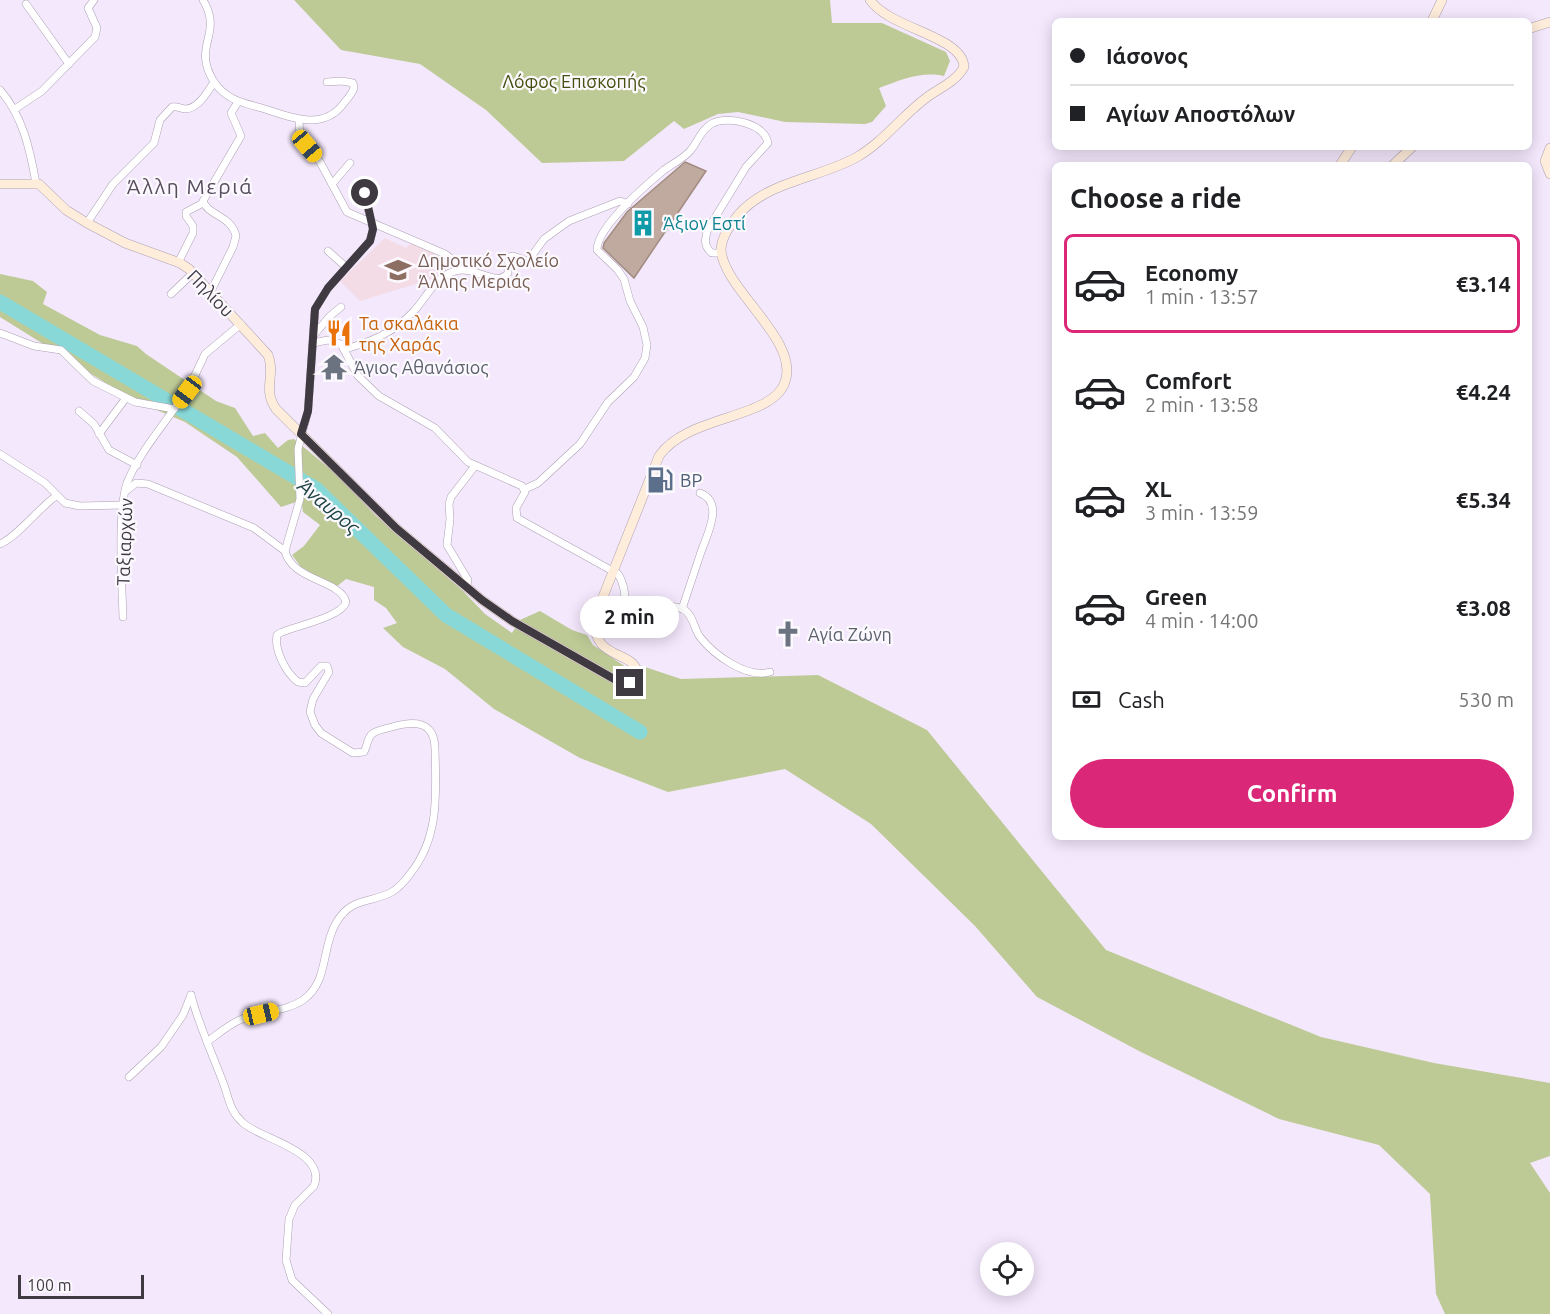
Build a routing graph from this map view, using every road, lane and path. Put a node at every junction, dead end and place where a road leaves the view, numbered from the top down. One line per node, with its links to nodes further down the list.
1 (94, 0): 9 (street)
2 (203, 0): 10 (street)
3 (870, 0): 30 (main road)
4 (1442, 0): 6 (main road)
5 (26, 4): 9 (street)
6 (1433, 18)
7 (1550, 22): 8 (main road)
8 (1532, 28)
9 (69, 64): 14 (street)
10 (214, 82): 13 (street); 27 (street)
11 (327, 82): 15 (street)
12 (0, 90): 14 (street)
13 (238, 102): 15 (street); 25 (street)
14 (15, 109): 21 (street)
15 (300, 120): 24 (street)
16 (1550, 148): 20 (main road)
17 (1409, 150): 18 (main road)
18 (1396, 162)
19 (350, 163): 24 (street)
20 (1550, 174)
21 (36, 183): 23 (main road); 27 (main road, Πηλίου)
22 (367, 183): 28 (street)
23 (0, 184)
24 (332, 184): 28 (street)
25 (203, 203): 31 (street); 35 (street)
26 (628, 204): 30 (street); 33 (street); 50 (street)
27 (87, 223): 31 (main road, Πηλίου)
28 (372, 224): 32 (street); 33 (street)
29 (328, 251): 32 (street)
30 (722, 253): 57 (main road)
31 (178, 263): 34 (main road, Πηλίου)
32 (346, 267): 40 (street)
33 (464, 268): 41 (street)
34 (193, 273): 35 (main road, Πηλίου); 36 (street)
35 (211, 291): 38 (main road, Πηλίου)
36 (171, 294)
37 (341, 308): 40 (street)
38 (241, 324): 43 (street, Ταξιαρχών); 46 (main road, Πηλίου)
39 (0, 333): 42 (street)
40 (313, 339): 41 (street); 46 (street)
41 (345, 349): 49 (street)
42 (126, 398): 43 (street); 45 (street)
43 (175, 408): 48 (street, Ταξιαρχών)
44 (79, 411): 45 (street)
45 (99, 434): 48 (street)
46 (301, 434): 56 (street); 58 (main road, Πηλίου)
47 (0, 454): 53 (street)
48 (136, 465): 52 (street, Ταξιαρχών)
49 (476, 466): 50 (street); 58 (street)
50 (525, 489): 57 (street)
51 (700, 493): 59 (street)
52 (124, 494): 54 (street, Ταξιαρχών); 56 (street)
53 (56, 496): 54 (street); 55 (street)
54 (123, 505): 60 (street, Ταξιαρχών)
55 (0, 544)
56 (285, 551): 62 (street)
57 (614, 570): 58 (main road, Πηλίου); 59 (street)
58 (466, 588)
59 (682, 609): 61 (street)
60 (123, 617)
61 (770, 672)
62 (207, 1042): 63 (street); 64 (street)
63 (129, 1077)
64 (328, 1314)

